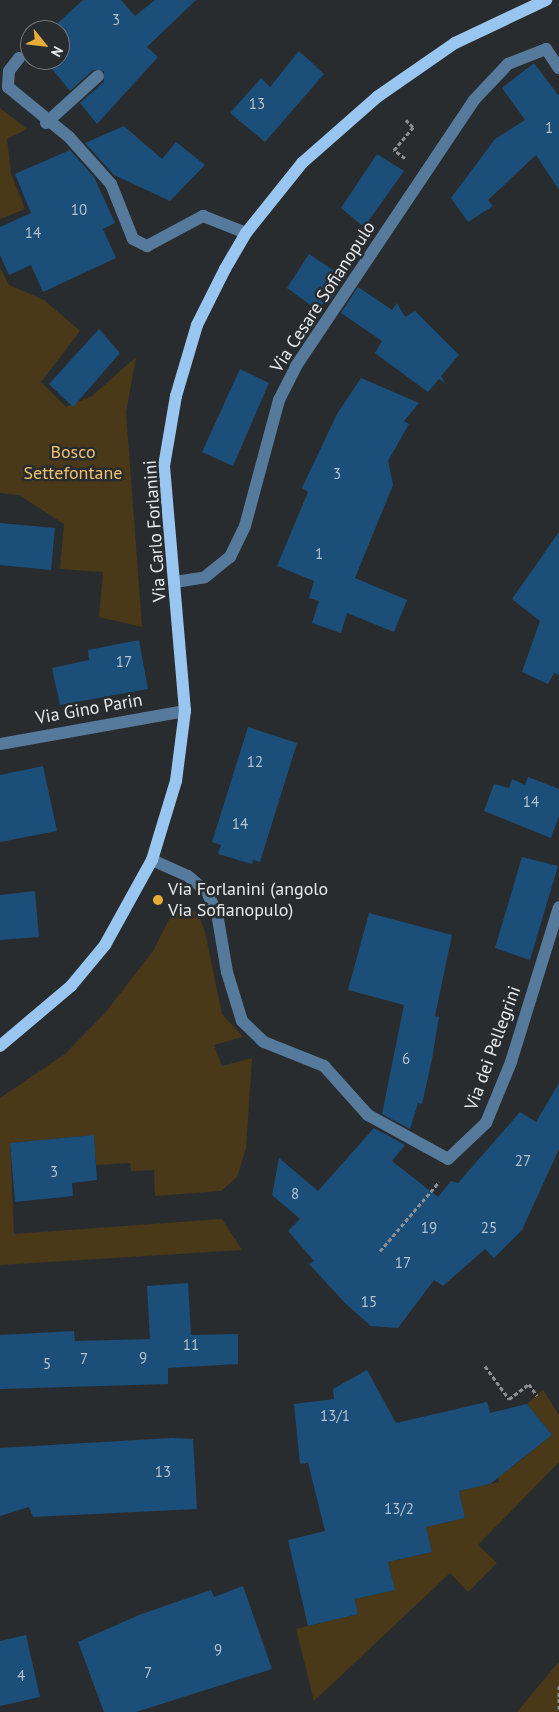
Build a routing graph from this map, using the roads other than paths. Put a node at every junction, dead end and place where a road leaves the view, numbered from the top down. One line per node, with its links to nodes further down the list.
1 (546, 0): 6 (main road, Via Carlo Forlanini)
2 (19, 58): 5 (street)
3 (559, 68): 7 (street, Via Cesare Sofianopulo)
4 (98, 76): 5 (street)
5 (46, 123): 6 (street)
6 (246, 233): 7 (main road, Via Carlo Forlanini)
7 (175, 582): 8 (main road, Via Carlo Forlanini)
8 (185, 711): 9 (street, Via Gino Parin); 10 (main road, Via Carlo Forlanini)
9 (0, 744)
10 (152, 860): 11 (street, Via dei Pellegrini); 12 (main road, Via Carlo Forlanini)
11 (559, 907)
12 (0, 1046)

